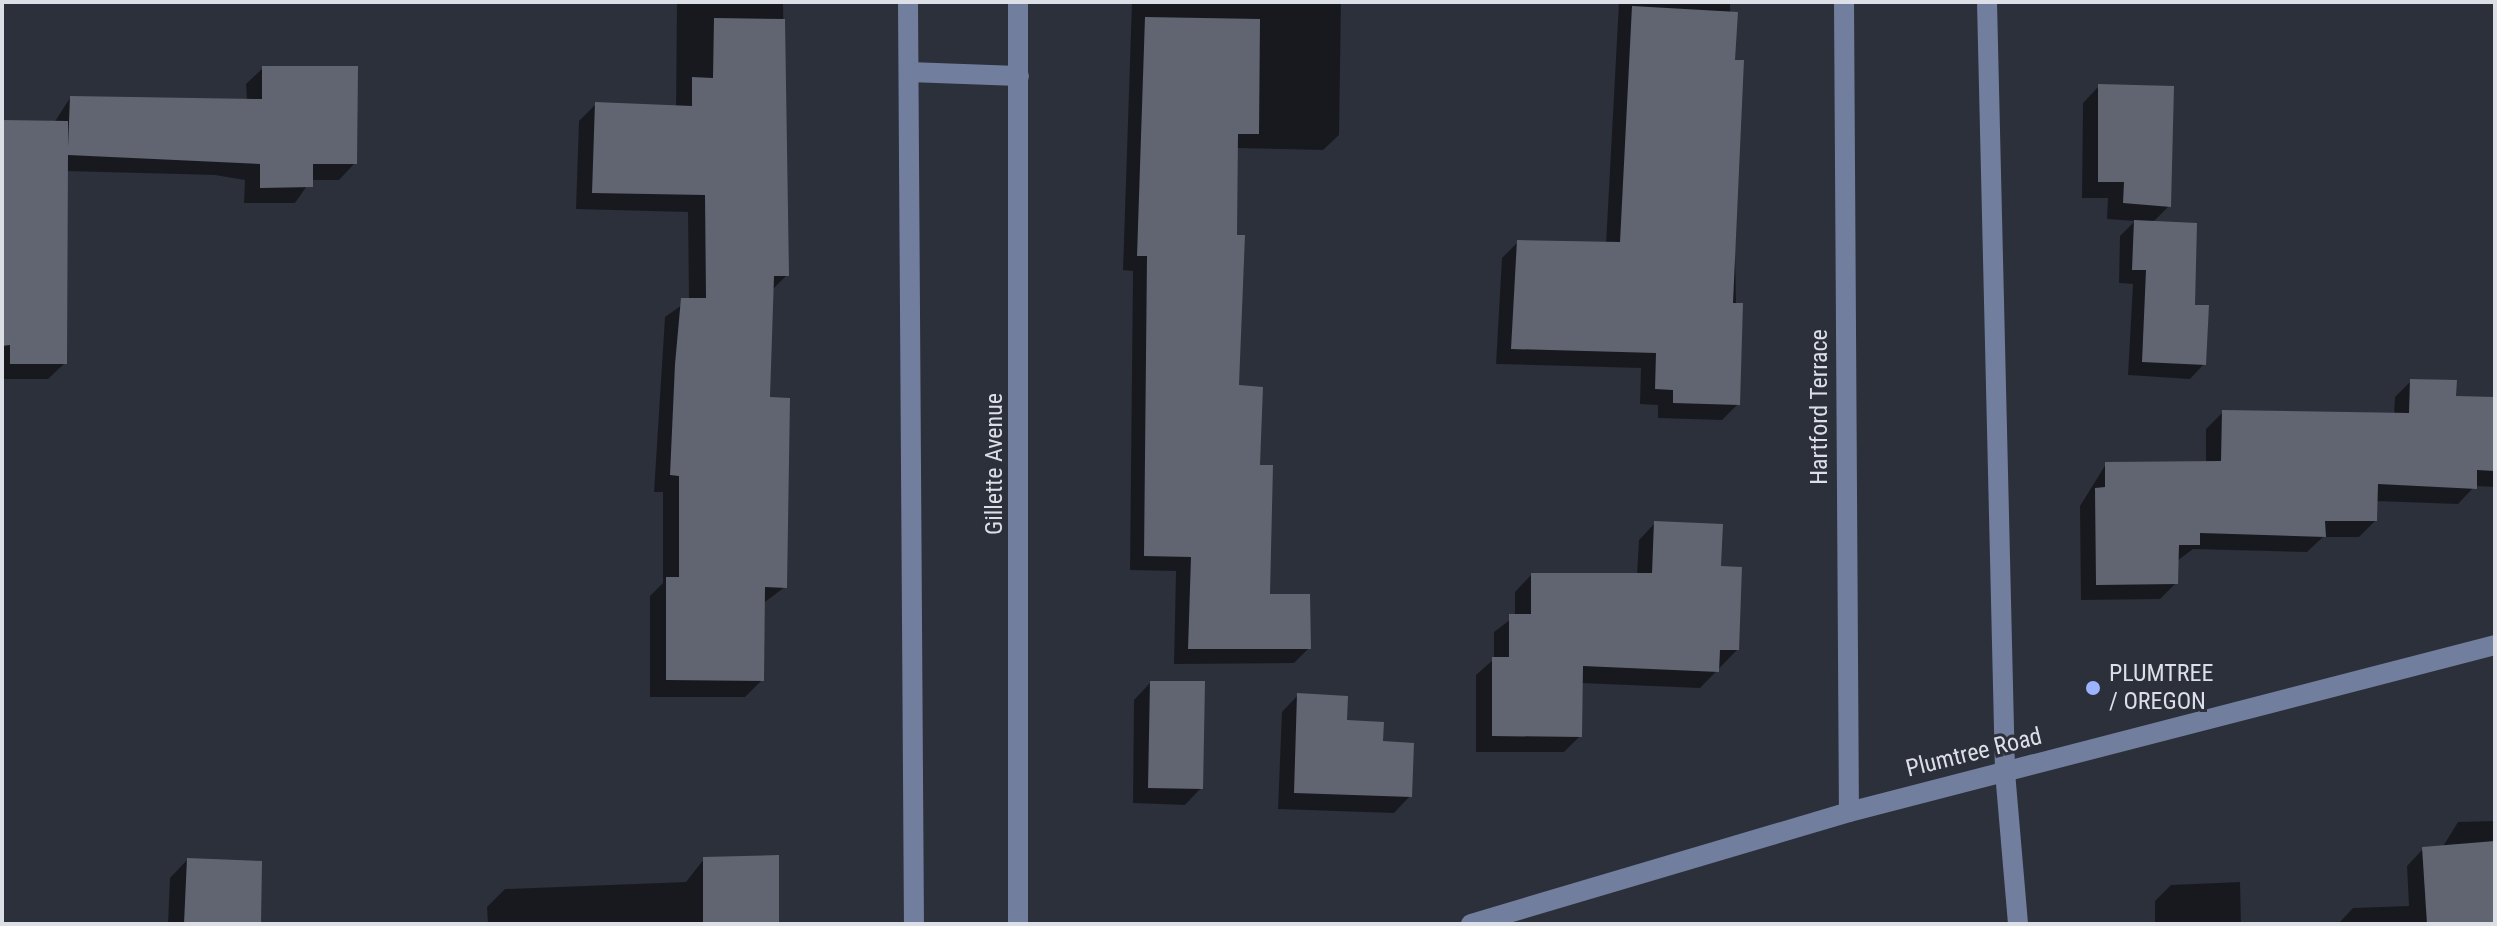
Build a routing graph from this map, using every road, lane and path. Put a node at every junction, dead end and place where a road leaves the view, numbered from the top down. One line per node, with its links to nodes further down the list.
1 (908, 2): 5 (street)
2 (1018, 2): 6 (street, Gillette Avenue)
3 (1844, 2): 9 (street, Hartford Terrace)
4 (1987, 2): 8 (street)
5 (909, 72): 6 (street); 10 (street)
6 (1019, 76): 11 (street, Gillette Avenue)
7 (2495, 645): 8 (street, Plumtree Road)
8 (2005, 772): 9 (street, Plumtree Road); 13 (street)
9 (1849, 812): 12 (street, Plumtree Road)
10 (914, 924)
11 (1018, 924)
12 (1471, 924)
13 (2018, 924)

